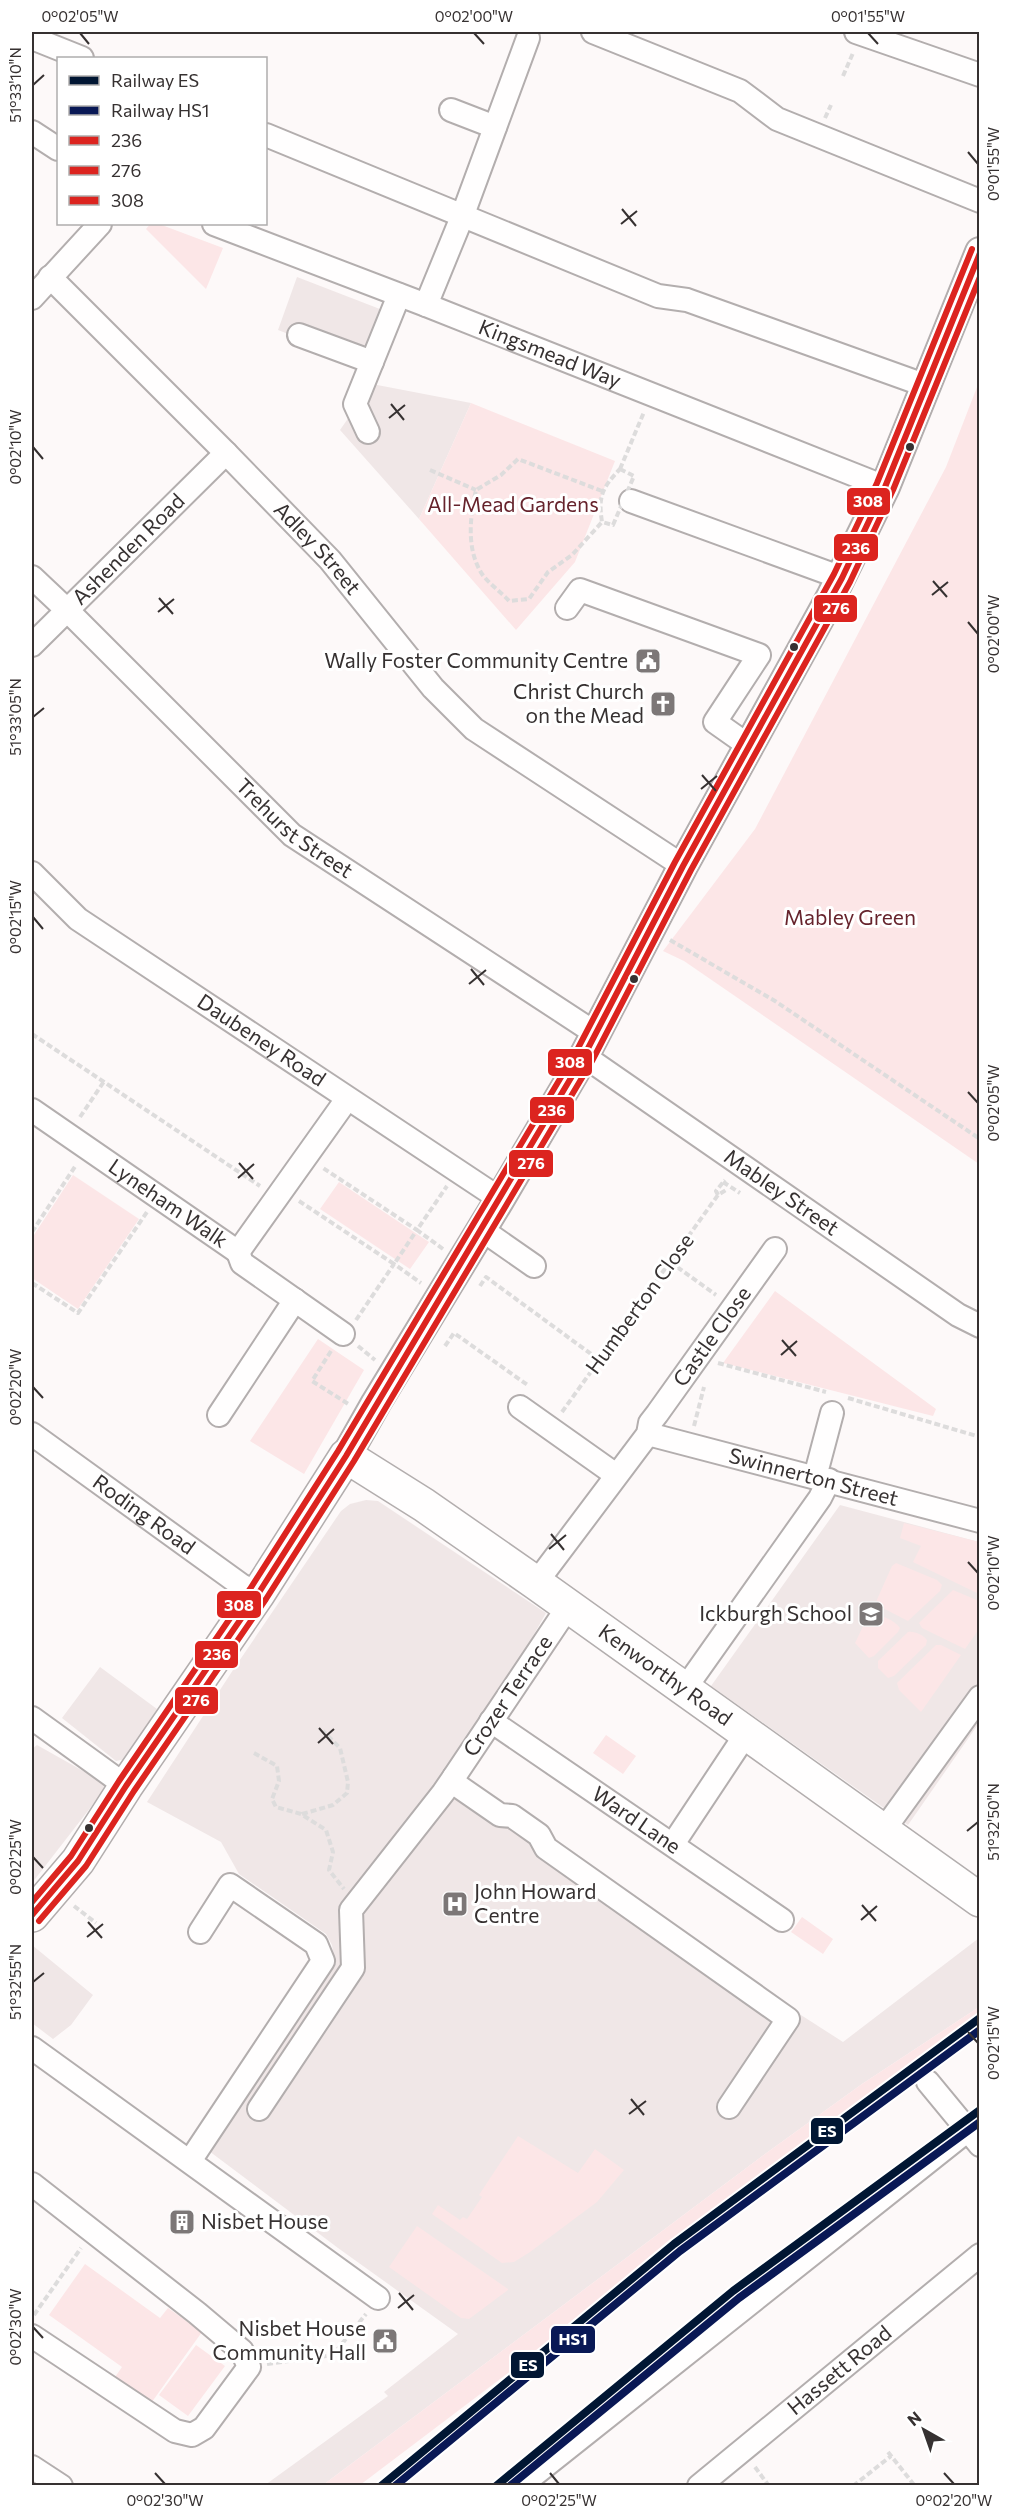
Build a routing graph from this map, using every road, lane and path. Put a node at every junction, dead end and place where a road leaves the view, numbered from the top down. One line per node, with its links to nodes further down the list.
1 (593, 32): 12 (street)
2 (856, 32): 6 (street)
3 (32, 38): 5 (street)
4 (528, 39): 8 (street)
5 (80, 57)
6 (980, 75)
7 (451, 110): 8 (street)
8 (495, 127): 13 (street)
9 (32, 132): 11 (street)
10 (267, 135): 13 (street)
11 (57, 148)
12 (980, 201)
13 (465, 209): 20 (street); 23 (street)
14 (99, 225): 17 (street)
15 (217, 225): 18 (street, Kingsmead Way)
16 (980, 252): 23 (main road)
17 (50, 277): 19 (street); 26 (street, Adley Street)
18 (399, 295): 20 (street, Kingsmead Way); 22 (street)
19 (32, 298)
20 (426, 305): 24 (street, Kingsmead Way)
21 (299, 335): 22 (street)
22 (372, 362): 25 (street)
23 (927, 386): 29 (main road)
24 (651, 394): 28 (path); 29 (street, Kingsmead Way)
25 (368, 432)
26 (226, 453): 37 (street, Ashenden Road); 40 (street, Adley Street)
27 (430, 470): 30 (path)
28 (620, 470)
29 (885, 487): 35 (main road)
30 (476, 490): 31 (path); 33 (path)
31 (602, 491)
32 (631, 501): 35 (street)
33 (602, 522)
34 (32, 577): 37 (street, Trehurst Street)
35 (842, 578): 39 (main road)
36 (567, 608): 39 (street)
37 (68, 610): 38 (street, Ashenden Road); 44 (street, Trehurst Street)
38 (32, 645)
39 (749, 746): 40 (main road)
40 (683, 866): 42 (main road)
41 (32, 873): 46 (street, Daubeney Road)
42 (650, 930): 44 (main road); 49 (path)
43 (32, 1034): 45 (path)
44 (589, 1045): 58 (main road); 73 (street, Mabley Street)
45 (105, 1080): 48 (path); 56 (path)
46 (347, 1099): 51 (street, Lyneham Walk); 52 (street, Daubeney Road)
47 (32, 1110): 48 (street, Lyneham Walk)
48 (68, 1135): 50 (street, Lyneham Walk)
49 (980, 1139)
50 (87, 1148): 57 (street, Lyneham Walk); 61 (path)
51 (307, 1157): 56 (street, Lyneham Walk); 60 (path)
52 (457, 1171): 58 (street, Daubeney Road); 60 (path)
53 (722, 1184): 55 (path)
54 (726, 1190): 55 (path, Humberton Close)
55 (717, 1193): 65 (path, Humberton Close)
56 (281, 1194): 64 (street, Lyneham Walk); 66 (path)
57 (158, 1197): 64 (street, Lyneham Walk); 68 (path)
58 (500, 1199): 59 (main road)
59 (481, 1229): 67 (street); 87 (main road)
60 (417, 1230): 63 (path); 66 (path)
61 (32, 1232)
62 (775, 1249): 72 (street, Castle Close)
63 (446, 1250)
64 (238, 1252): 71 (street)
65 (670, 1262): 72 (path); 81 (path, Humberton Close)
66 (393, 1264): 69 (path); 74 (path)
67 (534, 1266)
68 (32, 1283)
69 (425, 1285)
70 (480, 1286): 77 (path, Humberton Close)
71 (295, 1300): 74 (street); 83 (street)
72 (733, 1307): 84 (street, Castle Close)
73 (980, 1326)
74 (347, 1330)
75 (445, 1346): 79 (path)
76 (329, 1354): 80 (path)
77 (591, 1354)
78 (705, 1382): 86 (path)
79 (528, 1399): 88 (street)
80 (352, 1407)
81 (562, 1413)
82 (832, 1413): 89 (street)
83 (219, 1415)
84 (649, 1429): 86 (street, Swinnerton Street); 88 (street, Castle Close)
85 (32, 1434): 92 (street, Roding Road)
86 (690, 1444): 89 (street, Swinnerton Street)
87 (346, 1456): 91 (highway, Kenworthy Road); 92 (highway)
88 (616, 1475): 91 (street, Castle Close)
89 (822, 1478): 90 (street, Swinnerton Street); 94 (street)
90 (980, 1521)
91 (536, 1583): 93 (highway, Kenworthy Road)
92 (258, 1594): 102 (highway)
93 (568, 1607): 94 (highway, Kenworthy Road); 97 (street, Crozer Terrace)
94 (684, 1690): 99 (highway, Kenworthy Road)
95 (980, 1696): 104 (street)
96 (32, 1718): 102 (street)
97 (491, 1720): 101 (street, Crozer Terrace); 105 (street, Ward Lane)
98 (323, 1731): 103 (path)
99 (746, 1734): 104 (highway, Kenworthy Road); 105 (street)
100 (254, 1753): 103 (path)
101 (456, 1781): 107 (street, Crozer Terrace); 115 (street)
102 (126, 1786): 109 (highway)
103 (301, 1814): 107 (path)
104 (883, 1831): 106 (highway, Kenworthy Road)
105 (673, 1844): 110 (street, Ward Lane)
106 (978, 1896)
107 (357, 1903): 116 (street)
108 (74, 1906): 111 (path)
109 (32, 1915)
110 (782, 1920)
111 (96, 1923)
112 (200, 1932): 118 (street)
113 (32, 2048): 118 (street)
114 (928, 2082): 117 (street)
115 (729, 2107)
116 (259, 2109)
117 (974, 2137): 128 (street)
118 (190, 2162): 122 (street)
119 (32, 2184): 120 (street)
120 (93, 2232): 123 (path); 125 (street)
121 (980, 2255): 129 (street, Hassett Road)
122 (378, 2298): 125 (path)
123 (32, 2318)
124 (32, 2336): 125 (street)
125 (245, 2359)
126 (32, 2466): 127 (street)
127 (61, 2486)
128 (520, 2486)
129 (699, 2486)
130 (854, 2486): 131 (path)
131 (915, 2486)

